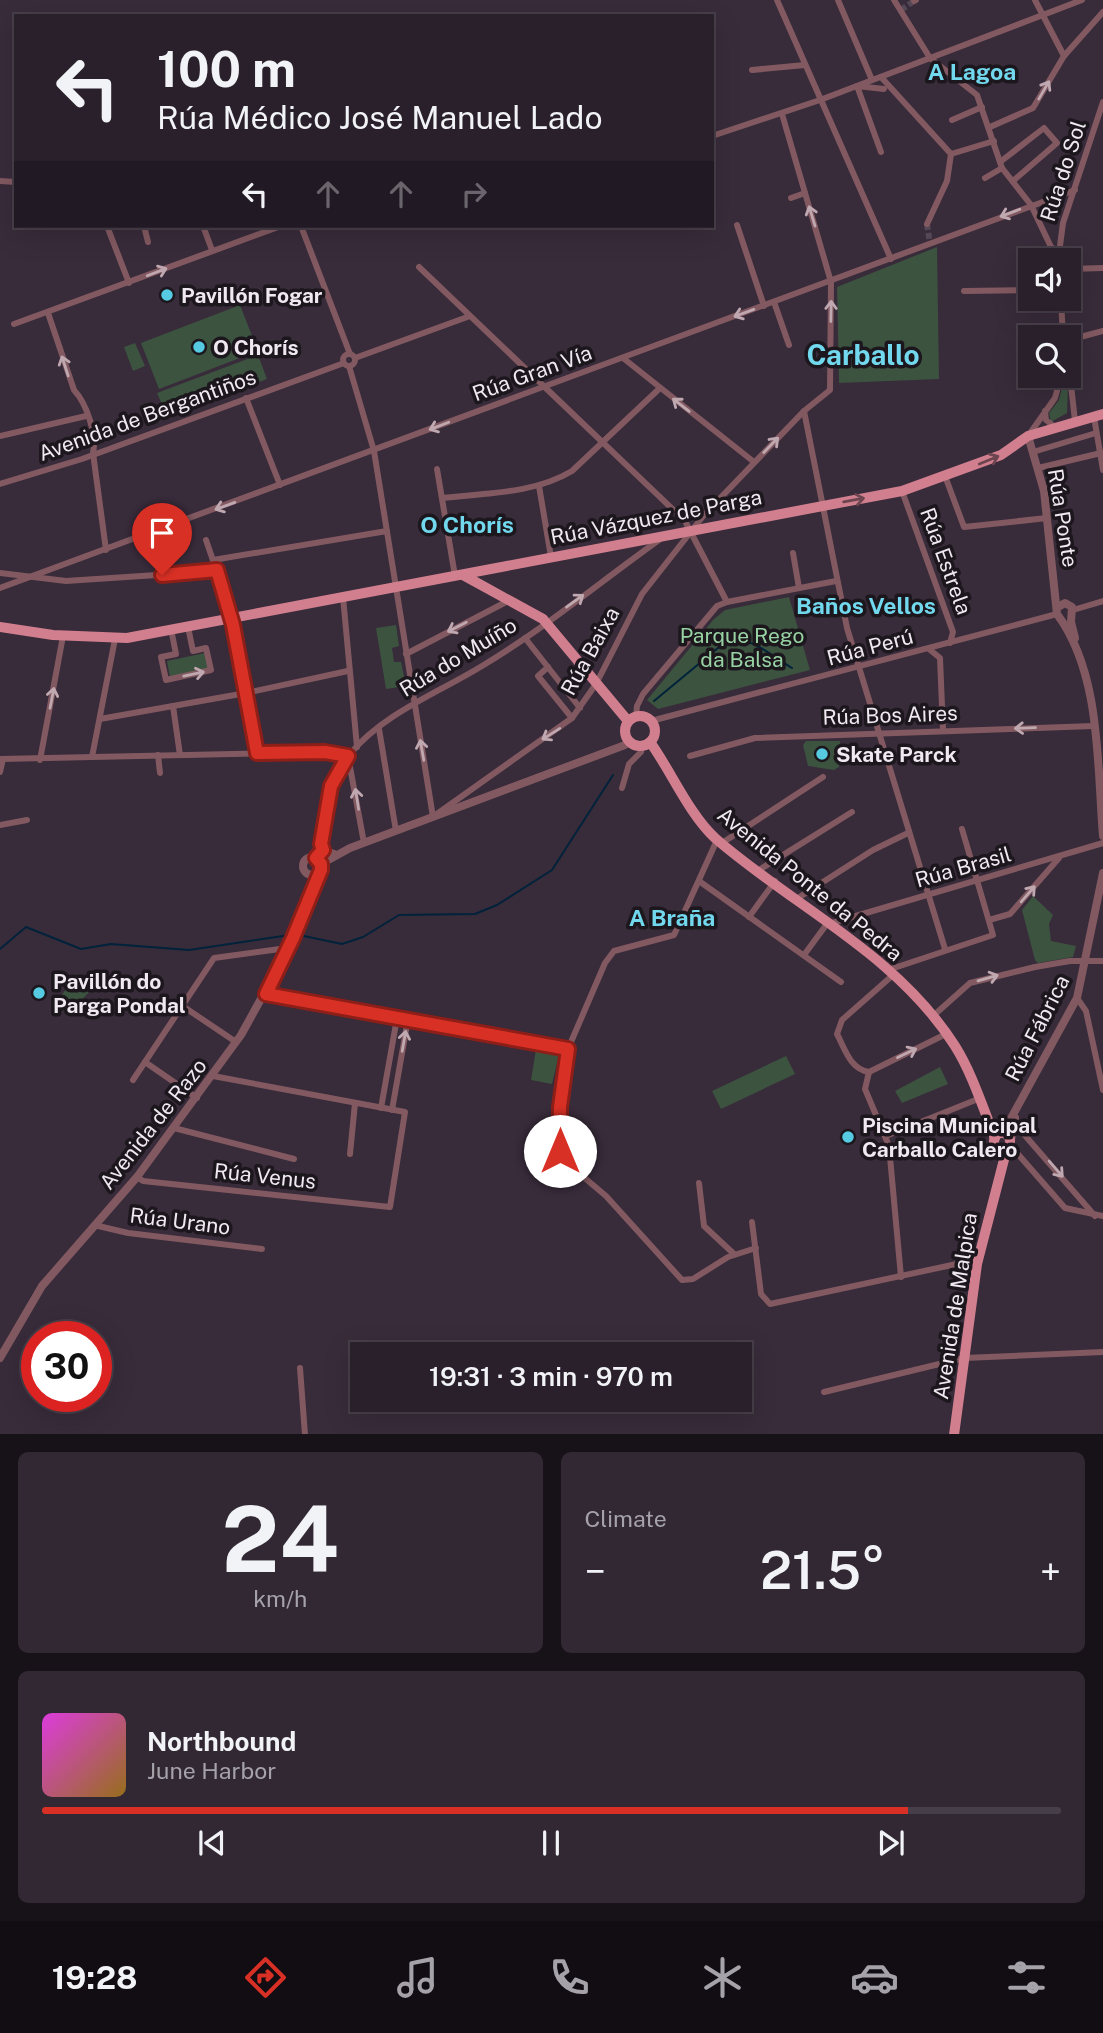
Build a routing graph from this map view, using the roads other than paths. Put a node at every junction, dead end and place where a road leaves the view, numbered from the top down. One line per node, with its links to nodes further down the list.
1 (777, 0): 10 (street)
2 (838, 0): 13 (street)
3 (894, 0): 9 (street)
4 (1035, 0): 7 (street)
5 (1082, 0): 7 (street)
6 (1103, 12): 8 (street)
7 (1044, 15): 8 (street); 9 (street)
8 (1064, 56): 23 (street, one-way to 8)
9 (930, 58): 12 (street); 20 (street)
10 (805, 65): 11 (street); 18 (street)
11 (752, 70)
12 (892, 73): 13 (street); 16 (street)
13 (876, 79): 14 (street); 16 (street)
14 (857, 86): 15 (street); 17 (street); 18 (street)
15 (866, 87): 16 (street); 17 (street)
16 (889, 91): 27 (street)
17 (860, 94): 26 (street)
18 (820, 100): 21 (street); 46 (street)
19 (1103, 102): 31 (street, Rúa do Sol)
20 (982, 107): 22 (street); 23 (street)
21 (782, 114): 24 (street); 32 (street)
22 (952, 120)
23 (990, 127): 25 (street)
24 (714, 135)
25 (994, 141): 27 (street); 28 (street)
26 (881, 152)
27 (951, 154): 35 (street)
28 (1001, 165): 29 (street); 30 (street); 30 (street)
29 (985, 178)
30 (1013, 181): 34 (street)
31 (1074, 190): 34 (street, Rúa Gran Vía); 44 (street, Rúa do Sol)
32 (805, 193): 33 (street); 50 (street, one-way to 32)
33 (791, 198)
34 (1031, 205): 43 (street); 46 (street, Rúa Gran Vía, one-way to 46)
35 (927, 224)
36 (737, 225): 55 (street)
37 (108, 228): 51 (street)
38 (144, 228): 42 (street)
39 (204, 228): 45 (street)
40 (275, 228): 45 (street)
41 (302, 228): 62 (street)
42 (148, 242)
43 (1052, 248)
44 (1058, 248)
45 (212, 250): 51 (street, one-way to 45)
46 (891, 259): 50 (street, Rúa Gran Vía)
47 (419, 267): 57 (street)
48 (1103, 268): 49 (street)
49 (1081, 269)
50 (831, 282): 54 (street, Rúa Gran Vía); 70 (street, Rúa Baixa, one-way to 50)
51 (129, 283): 56 (street)
52 (964, 290): 53 (street)
53 (1018, 290)
54 (774, 302): 55 (street, Rúa Gran Vía); 61 (street)
55 (764, 306): 63 (street, Rúa Gran Vía, one-way to 63)
56 (48, 313): 58 (street); 73 (street, one-way to 56)
57 (470, 316): 62 (street); 65 (street)
58 (14, 324)
59 (1103, 331): 60 (street)
60 (1081, 337)
61 (789, 345)
62 (352, 356): 64 (street)
63 (623, 358): 65 (street, Rúa Gran Vía); 66 (street)
64 (346, 364): 69 (street, Avenida de Bergantiños); 80 (street)
65 (546, 386): 79 (street); 80 (street, Rúa Gran Vía, one-way to 80)
66 (660, 388): 79 (street); 84 (street, one-way to 66)
67 (1058, 388): 71 (street)
68 (1073, 388): 74 (street)
69 (246, 398): 82 (street, Avenida de Bergantiños); 90 (street)
70 (804, 411): 84 (street, Rúa Baixa, one-way to 70); 94 (street)
71 (1045, 411): 75 (street); 78 (street)
72 (1098, 415): 74 (main road, Rúa Vázquez de Parga); 76 (street)
73 (86, 416): 77 (street); 82 (street)
74 (1075, 421): 75 (main road, Rúa Vázquez de Parga)
75 (1055, 427): 78 (main road, Rúa Vázquez de Parga)
76 (1097, 433): 81 (street); 83 (street)
77 (0, 436)
78 (1028, 436): 81 (street, Rúa Ponte); 88 (main road, Rúa Vázquez de Parga, one-way to 78)
79 (603, 442): 91 (street); 97 (street)
80 (374, 450): 90 (street, Rúa Gran Vía); 96 (street)
81 (1033, 452): 86 (street, Rúa Ponte)
82 (93, 453): 89 (street, Avenida de Bergantiños); 100 (street)
83 (1101, 453): 86 (street); 87 (street)
84 (754, 462): 97 (street, Rúa Baixa)
85 (438, 468): 93 (street)
86 (1038, 468): 95 (street, Rúa Ponte)
87 (1103, 470)
88 (945, 476): 92 (main road, Rúa Vázquez de Parga); 95 (street)
89 (0, 484)
90 (280, 485): 100 (street, Rúa Gran Vía, one-way to 100)
91 (539, 486): 93 (street); 102 (street)
92 (901, 491): 94 (main road, Rúa Vázquez de Parga, one-way to 92); 126 (street, Rúa Estrela)
93 (442, 498): 106 (street)
94 (822, 506): 97 (main road, Rúa Vázquez de Parga); 108 (street)
95 (1047, 518): 117 (street, Rúa Ponte)
96 (387, 531): 103 (street); 110 (street)
97 (691, 531): 98 (main road, Rúa Vázquez de Parga); 116 (street); 134 (street, Rúa Baixa)
98 (664, 536): 102 (main road, Rúa Vázquez de Parga); 119 (street, Rúa do Muíño, one-way to 98)
99 (206, 540): 103 (street)
100 (106, 550): 107 (street, Rúa Gran Vía)
101 (793, 554): 112 (street)
102 (551, 557): 106 (main road, Rúa Vázquez de Parga)
103 (213, 560): 104 (street)
104 (217, 570): 107 (street); 118 (street)
105 (0, 573): 107 (street)
106 (466, 576): 109 (main road, Rúa Vázquez de Parga); 109 (main road); 114 (main road)
107 (30, 578): 111 (street, Rúa Gran Vía)
108 (836, 579): 112 (street); 132 (street)
109 (439, 580): 110 (main road, Rúa Vázquez de Parga)
110 (396, 587): 113 (main road, Rúa Vázquez de Parga); 130 (street)
111 (0, 588)
112 (799, 588): 116 (street)
113 (342, 597): 118 (main road, Rúa Vázquez de Parga); 133 (street)
114 (508, 601): 119 (main road); 130 (street, one-way to 130)
115 (1103, 601): 117 (street, Rúa Perú)
116 (727, 602): 140 (street)
117 (1064, 613): 126 (street, Rúa Perú); 143 (street, Rúa Ponte)
118 (231, 619): 120 (main road, Rúa Vázquez de Parga); 135 (street)
119 (546, 622): 124 (street, Rúa do Muíño); 134 (main road)
120 (188, 626): 122 (main road, Rúa Vázquez de Parga); 128 (street)
121 (0, 627): 123 (main road, Rúa Vázquez de Parga)
122 (171, 629): 125 (main road, Rúa Vázquez de Parga); 129 (street)
123 (63, 636): 125 (main road, Rúa Vázquez de Parga); 158 (street, one-way to 123)
124 (525, 638): 131 (street); 136 (street, Rúa do Muíño)
125 (116, 639): 141 (street)
126 (950, 643): 127 (street, Rúa Perú)
127 (929, 649): 132 (street, Rúa Perú); 145 (street)
128 (192, 651): 129 (street); 129 (street, one-way to 128)
129 (176, 654)
130 (406, 654): 136 (street)
131 (548, 667): 138 (street); 139 (street)
132 (861, 667): 142 (street, Rúa Perú); 146 (street)
133 (348, 671): 135 (street); 150 (street)
134 (596, 684): 138 (street, Rúa Baixa); 140 (main road)
135 (246, 693): 137 (street); 151 (street)
136 (414, 703): 144 (street, Rúa do Muíño); 168 (street, one-way to 136)
137 (173, 706): 141 (street); 153 (street)
138 (580, 708): 139 (street, Rúa Baixa)
139 (572, 718): 163 (street, Rúa Baixa, one-way to 163)
140 (632, 718): 142 (main road); 148 (main road)
141 (100, 719): 156 (street)
142 (651, 721): 149 (main road)
143 (1093, 726): 145 (street, Rúa Bos Aires, one-way to 145); 147 (street, Rúa Ponte)
144 (379, 729): 150 (street, Rúa do Muíño); 172 (street)
145 (943, 730): 146 (street, Rúa Bos Aires)
146 (879, 733): 155 (street, Rúa Bos Aires); 173 (street)
147 (1099, 738): 164 (street, Rúa Ponte)
148 (628, 740): 149 (main road); 165 (street)
149 (645, 744): 162 (street); 175 (main road, Avenida Ponte da Pedra)
150 (357, 747): 154 (street, Rúa do Muíño)
151 (257, 753): 153 (street); 154 (street)
152 (158, 755): 153 (street); 156 (street); 160 (street)
153 (180, 755)
154 (348, 756): 176 (street, one-way to 154); 178 (street, Rúa do Muíño)
155 (690, 756)
156 (92, 757): 158 (street)
157 (2, 759): 158 (street); 159 (street)
158 (40, 760)
159 (0, 772)
160 (160, 772)
161 (823, 777): 175 (street)
162 (622, 788)
163 (468, 789): 165 (street); 168 (street, Rúa Baixa)
164 (1101, 797): 167 (street)
165 (472, 802): 168 (street)
166 (852, 812): 182 (street)
167 (1102, 816): 174 (street)
168 (433, 817): 172 (street)
169 (27, 820): 170 (street)
170 (0, 825)
171 (962, 829): 187 (street)
172 (396, 831): 176 (street)
173 (908, 833): 189 (street); 190 (street)
174 (1103, 836)
175 (720, 841): 182 (main road, Avenida Ponte da Pedra); 185 (street)
176 (365, 843): 179 (street)
177 (1103, 843): 180 (street, Rúa Brasil)
178 (322, 847): 179 (street); 181 (street)
179 (338, 853): 181 (street)
180 (1060, 857): 187 (street, Rúa Brasil); 192 (street, one-way to 180)
181 (317, 862): 184 (street); 184 (street); 188 (street)
182 (759, 870): 186 (main road, Avenida Ponte da Pedra)
183 (1103, 873): 197 (street, Rúa Fábrica)
184 (307, 874): 188 (street)
185 (699, 881): 191 (street); 209 (street)
186 (775, 881): 190 (main road, Avenida Ponte da Pedra); 191 (street)
187 (977, 881): 189 (street, Rúa Brasil); 192 (street)
188 (313, 887): 195 (street, Avenida de Razo)
189 (928, 895): 193 (street, Rúa Brasil); 194 (street)
190 (797, 898): 193 (main road, Avenida Ponte da Pedra)
191 (749, 917): 196 (street)
192 (989, 920): 194 (street)
193 (830, 922): 196 (street); 199 (main road, Avenida Ponte da Pedra)
194 (945, 949): 199 (street)
195 (288, 950): 201 (street, Avenida de Razo); 203 (street)
196 (804, 955): 200 (street)
197 (1087, 961): 198 (street); 202 (street, Rúa Fábrica); 204 (street, one-way to 197)
198 (1103, 961)
199 (890, 972): 204 (main road, Avenida Ponte da Pedra); 213 (street)
200 (841, 982)
201 (266, 994): 205 (street); 208 (street, Avenida de Razo)
202 (1077, 998): 216 (street); 222 (street, Rúa Fábrica)
203 (184, 1007): 208 (street); 210 (street)
204 (933, 1016): 207 (main road, Avenida Ponte da Pedra)
205 (397, 1018): 206 (street); 211 (street)
206 (408, 1019): 209 (street); 212 (street, one-way to 206)
207 (946, 1034): 213 (street, one-way to 207); 218 (main road, Avenida Ponte da Pedra)
208 (236, 1042): 214 (street, Avenida de Razo)
209 (568, 1049): 237 (street)
210 (145, 1062): 215 (street); 217 (street)
211 (389, 1062): 212 (street); 220 (street)
212 (400, 1063): 221 (street)
213 (869, 1072): 224 (street)
214 (213, 1076): 217 (street, Avenida de Razo); 219 (street)
215 (132, 1080)
216 (1103, 1090)
217 (197, 1098): 223 (street, Avenida de Razo)
218 (978, 1099): 224 (street); 225 (main road, Avenida Ponte da Pedra)
219 (355, 1103): 220 (street); 226 (street)
220 (381, 1108): 221 (street)
221 (392, 1110): 228 (street, Rúa Venus)
222 (1015, 1119): 225 (street, Rúa Fábrica); 230 (street, one-way to 230)
223 (174, 1128): 227 (street); 228 (street, Avenida de Razo)
224 (886, 1136): 239 (street)
225 (1003, 1141): 231 (street); 238 (main road, Avenida de Malpica)
226 (349, 1154)
227 (294, 1159)
228 (137, 1177): 234 (street, Avenida de Razo)
229 (699, 1183): 237 (street)
230 (1088, 1207): 231 (street); 232 (street)
231 (1080, 1213): 232 (street)
232 (1099, 1216)
233 (752, 1222): 235 (street)
234 (94, 1225): 236 (street, Rúa Urano); 241 (street, Avenida de Razo)
235 (756, 1248): 237 (street); 239 (street)
236 (262, 1249)
237 (734, 1254)
238 (977, 1264): 239 (street); 242 (main road, Avenida de Malpica)
239 (901, 1277)
240 (1103, 1352): 242 (street)
241 (0, 1358)
242 (964, 1358): 244 (street); 246 (main road, Avenida de Malpica)
243 (300, 1368): 245 (street)
244 (824, 1392)
245 (305, 1434)
246 (954, 1434)

